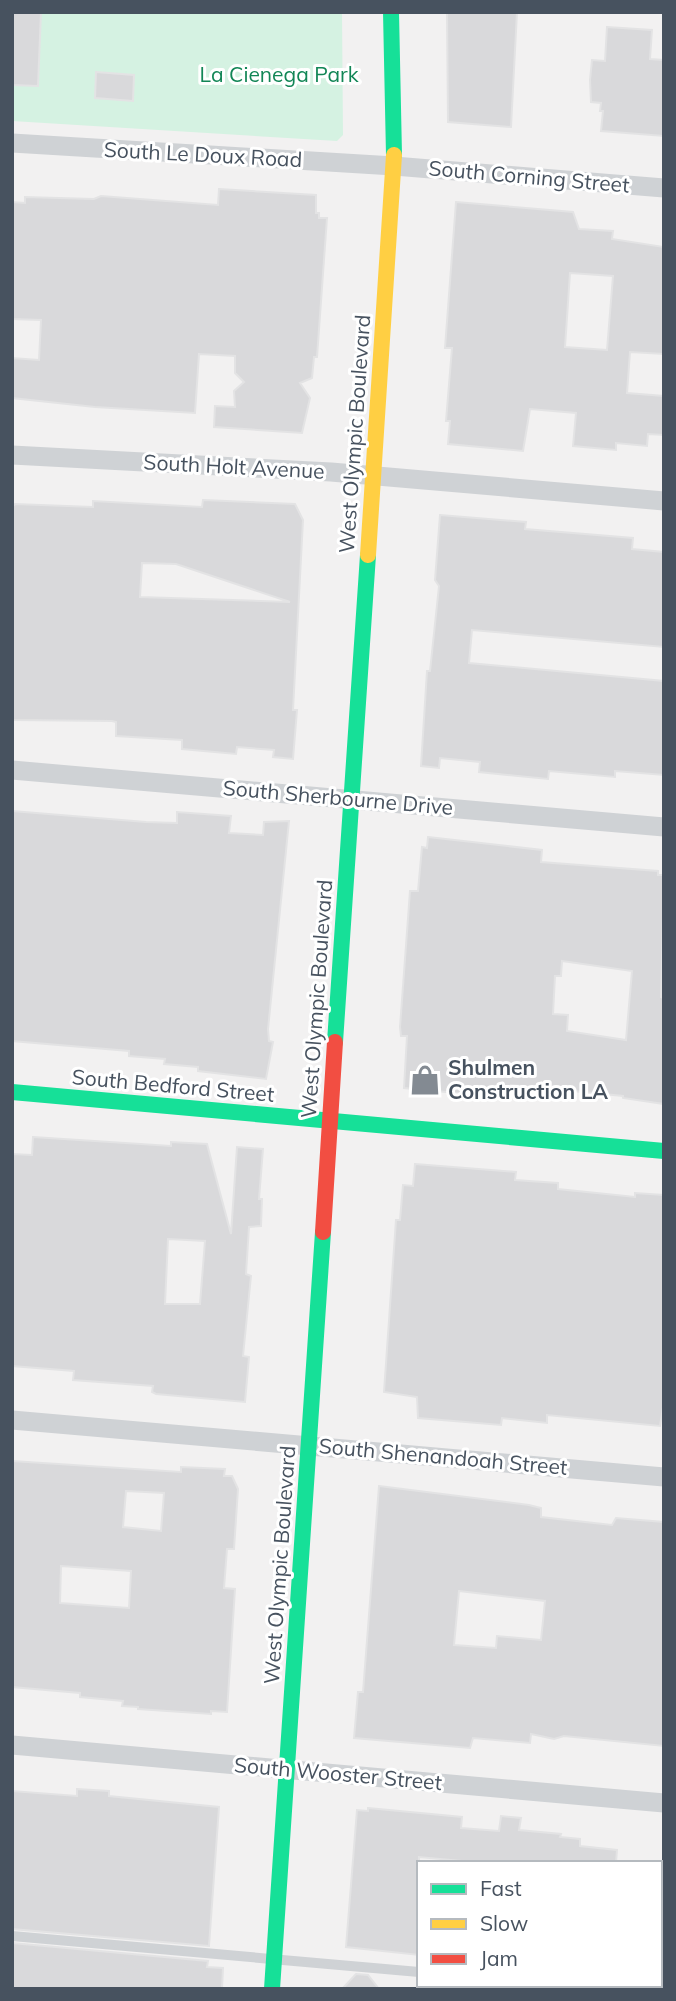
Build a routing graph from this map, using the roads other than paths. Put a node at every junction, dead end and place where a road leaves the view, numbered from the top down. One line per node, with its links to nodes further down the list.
1 (391, 12): 3 (main road, West Olympic Boulevard)
2 (12, 143): 3 (street, South Le Doux Road)
3 (394, 166): 4 (street, South Corning Street); 6 (main road, West Olympic Boulevard)
4 (664, 188)
5 (12, 455): 6 (street, South Holt Avenue)
6 (374, 476): 7 (street, South Holt Avenue); 9 (main road, West Olympic Boulevard)
7 (664, 501)
8 (12, 770): 9 (street, South Sherbourne Drive)
9 (352, 799): 10 (street, South Sherbourne Drive); 12 (main road, West Olympic Boulevard)
10 (664, 827)
11 (12, 1092): 12 (main road, South Bedford Street)
12 (330, 1121): 13 (main road, South Bedford Street); 15 (main road, West Olympic Boulevard)
13 (664, 1151)
14 (12, 1420): 15 (street, South Shenandoah Street)
15 (310, 1446): 16 (street, South Shenandoah Street); 18 (main road, West Olympic Boulevard)
16 (664, 1477)
17 (12, 1745): 18 (street, South Wooster Street)
18 (287, 1770): 19 (street, South Wooster Street); 21 (main road, West Olympic Boulevard)
19 (664, 1803)
20 (12, 1936): 21 (lane)
21 (274, 1960): 22 (lane); 24 (main road, West Olympic Boulevard)
22 (417, 1972)
23 (598, 1987): 25 (lane)
24 (272, 1989)
25 (619, 1989)

